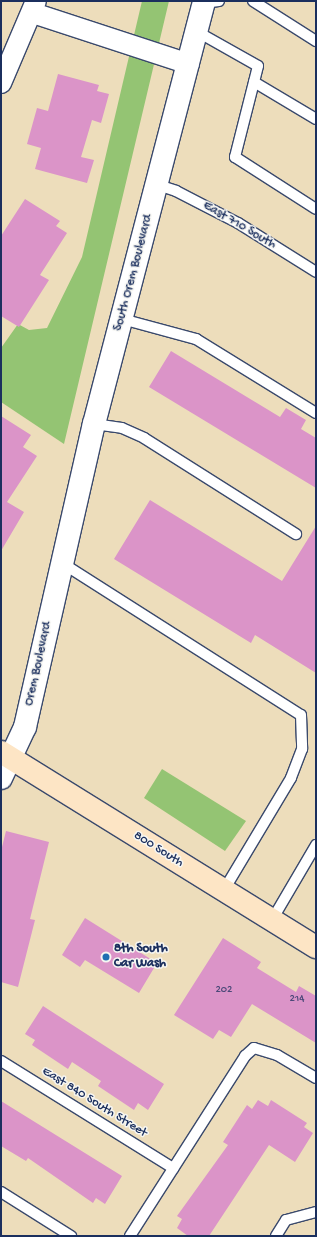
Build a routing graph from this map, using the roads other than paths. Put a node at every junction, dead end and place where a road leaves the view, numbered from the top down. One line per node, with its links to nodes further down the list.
1 (253, 1): 5 (lane)
2 (209, 2): 4 (street, South Orem Boulevard)
3 (34, 7): 6 (street); 8 (street)
4 (196, 31): 6 (street, South Orem Boulevard); 7 (lane)
5 (316, 41)
6 (189, 64): 10 (street, South Orem Boulevard)
7 (254, 82): 9 (lane); 11 (lane)
8 (1, 83)
9 (316, 119)
10 (158, 185): 12 (lane, East 710 South); 13 (street, South Orem Boulevard)
11 (316, 209)
12 (316, 272)
13 (122, 319): 14 (lane); 15 (street, South Orem Boulevard)
14 (316, 413)
15 (94, 424): 16 (lane); 17 (street, South Orem Boulevard)
16 (296, 534)
17 (64, 554): 18 (street, Orem Boulevard); 21 (lane)
18 (6, 755): 19 (street, Orem Boulevard); 21 (main road, 800 South)
19 (1, 778)
20 (316, 845): 22 (lane)
21 (224, 890): 22 (main road, 800 South)
22 (272, 920): 23 (main road, 800 South)
23 (316, 947)
24 (1, 1061): 26 (lane, East 840 South Street)
25 (316, 1078): 26 (lane)
26 (173, 1168): 30 (lane)
27 (1, 1192): 29 (lane)
28 (316, 1212): 31 (lane)
29 (71, 1236)
30 (130, 1236)
31 (276, 1236)

